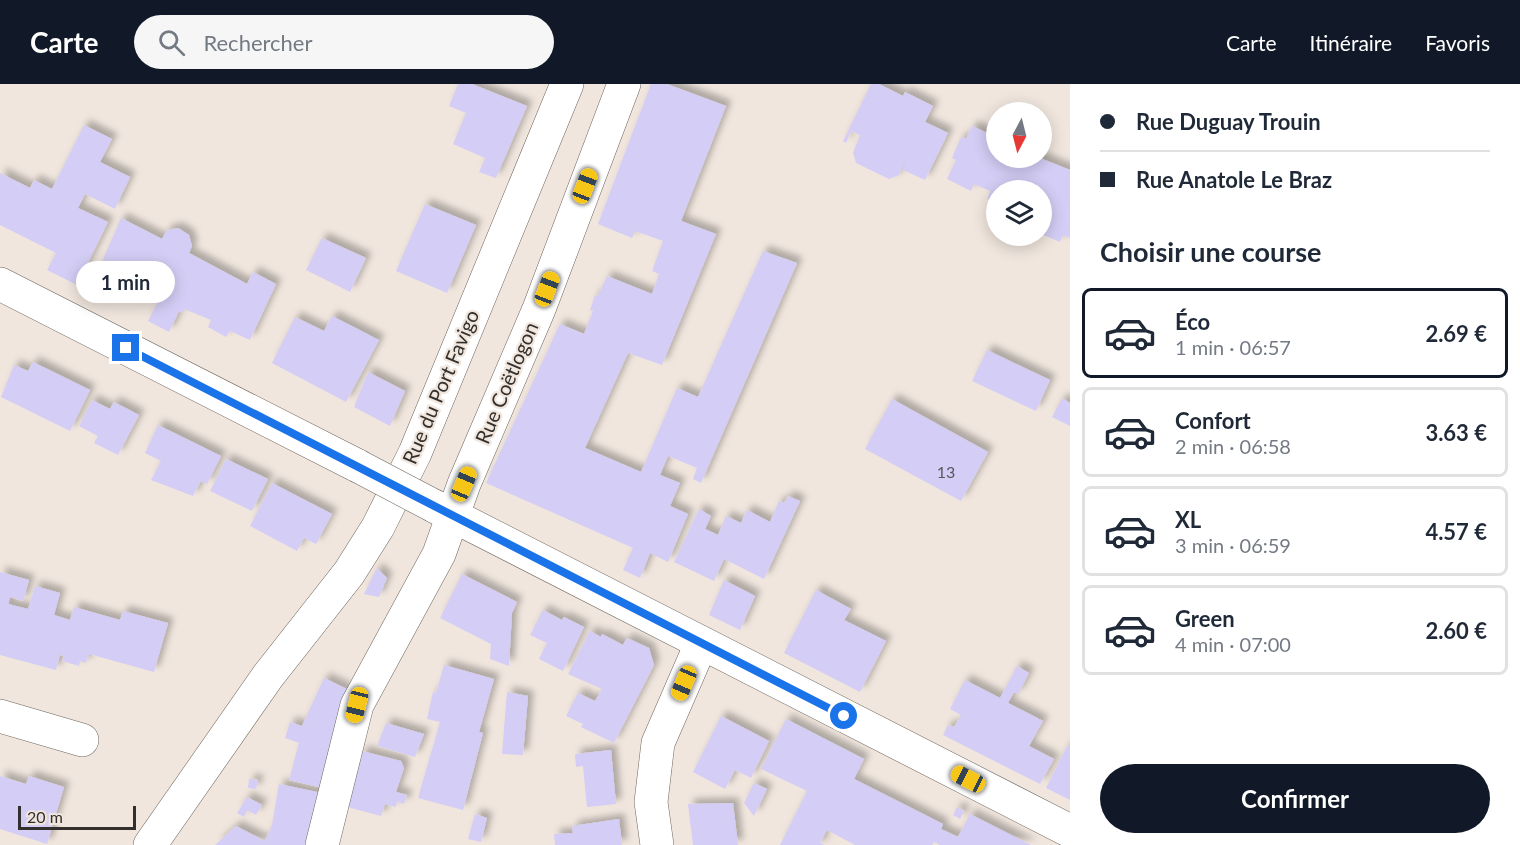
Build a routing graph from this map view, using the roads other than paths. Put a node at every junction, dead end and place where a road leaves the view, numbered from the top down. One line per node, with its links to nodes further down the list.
1 (567, 84): 9 (street, Rue du Port Favigo)
2 (624, 84): 4 (street, Rue Coëtlogon)
3 (0, 284): 4 (street, bridge)
4 (443, 511): 5 (street); 10 (street, Rue Coëtlogon)
5 (701, 644): 8 (street); 11 (street)
6 (0, 716): 7 (street)
7 (82, 740)
8 (1070, 831)
9 (150, 845)
10 (322, 845)
11 (657, 845)

